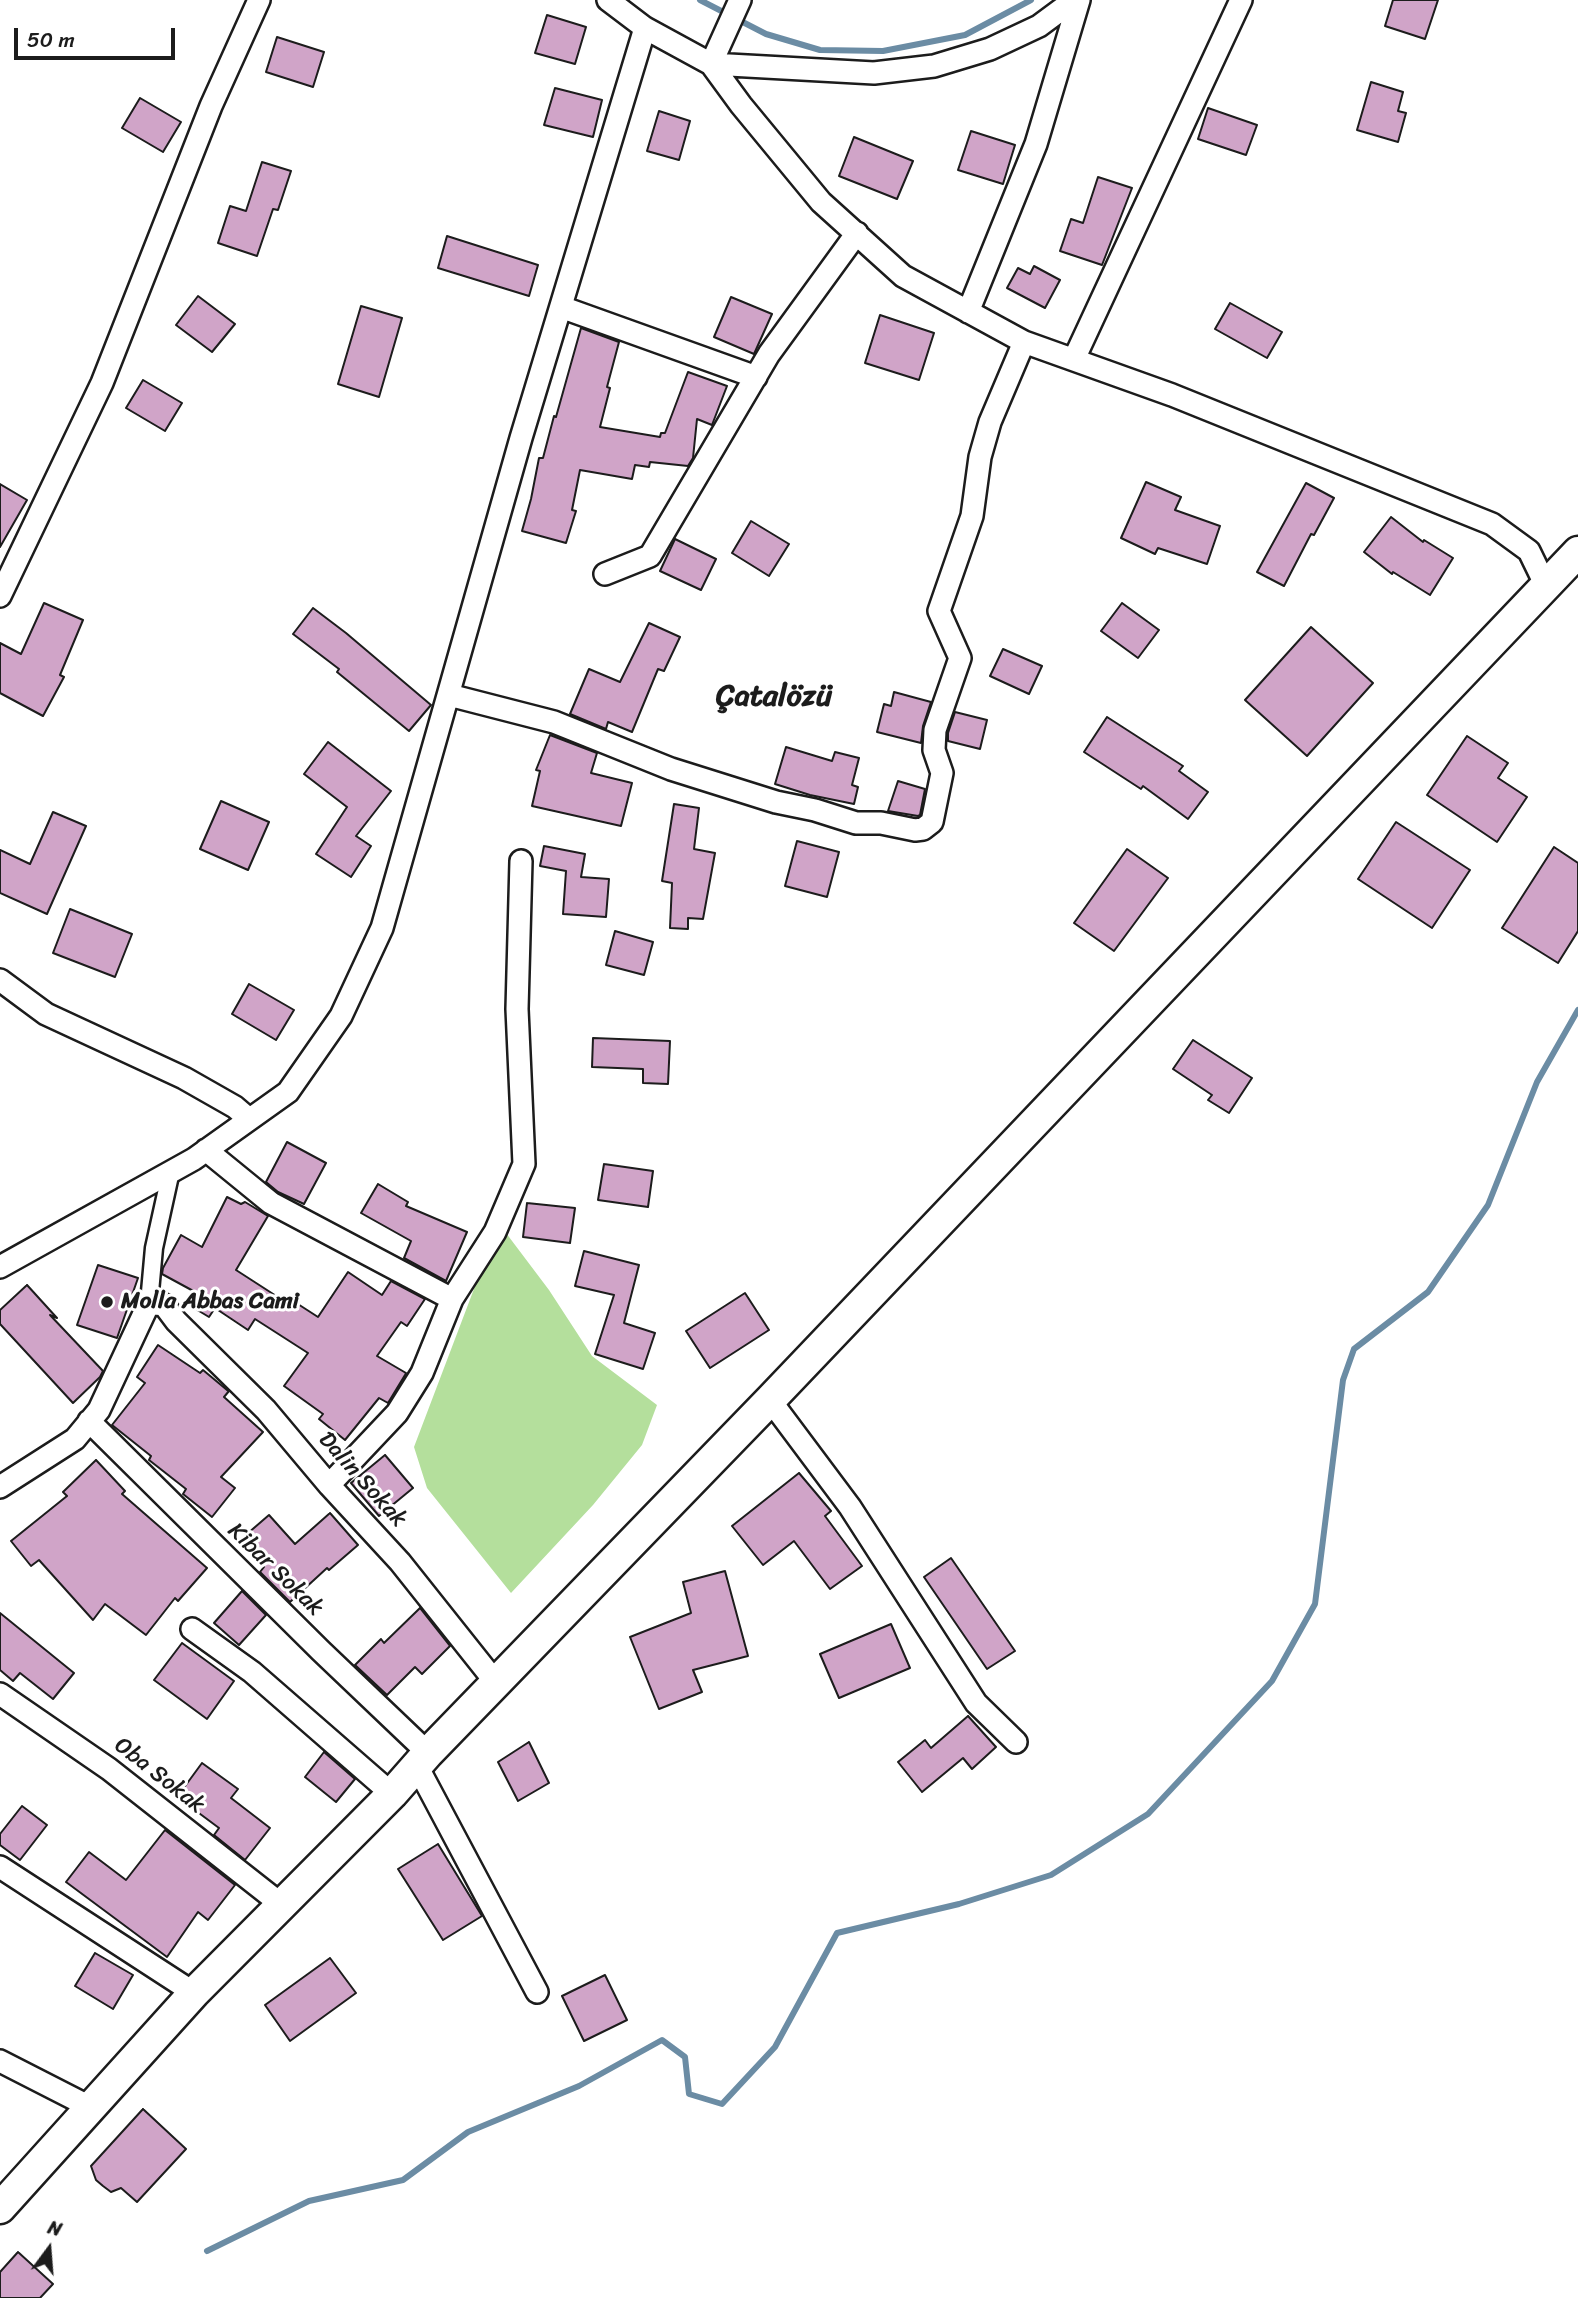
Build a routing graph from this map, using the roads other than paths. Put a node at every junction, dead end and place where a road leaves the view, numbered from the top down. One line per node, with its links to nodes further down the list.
1 (259, 0): 17 (street)
2 (608, 0): 6 (street)
3 (1077, 0): 7 (street); 10 (street)
4 (1241, 0): 12 (street)
5 (735, 11): 7 (street)
6 (645, 28): 7 (street); 9 (street)
7 (711, 64): 8 (street)
8 (857, 233): 10 (street); 13 (street)
9 (561, 307): 13 (street); 18 (street)
10 (968, 312): 11 (street)
11 (1024, 342): 12 (street); 18 (street)
12 (1074, 359): 16 (street)
13 (756, 377): 15 (street)
14 (1578, 552): 16 (main road)
15 (605, 574)
16 (1546, 586): 27 (main road)
17 (0, 596)
18 (449, 695): 21 (street)
19 (521, 861): 25 (street)
20 (0, 980): 21 (street)
21 (250, 1119): 22 (street)
22 (206, 1150): 23 (street); 25 (street)
23 (171, 1171): 24 (street); 26 (street)
24 (0, 1267)
25 (452, 1299): 29 (street)
26 (149, 1303): 28 (street); 29 (street, Dalin Sokak)
27 (770, 1400): 32 (main road); 34 (street)
28 (89, 1422): 30 (street); 35 (street, Kibar Sokak)
29 (330, 1485): 32 (street, Dalin Sokak)
30 (0, 1487)
31 (192, 1629): 36 (street)
32 (497, 1684): 35 (main road)
33 (0, 1694): 38 (street, Oba Sokak)
34 (1016, 1742)
35 (422, 1759): 36 (main road); 39 (street, Kibar Sokak)
36 (392, 1794): 38 (main road)
37 (0, 1867): 40 (street)
38 (282, 1905): 40 (main road)
39 (537, 1992)
40 (194, 1993): 42 (main road)
41 (0, 2060): 42 (street)
42 (92, 2108): 43 (main road)
43 (0, 2208)

